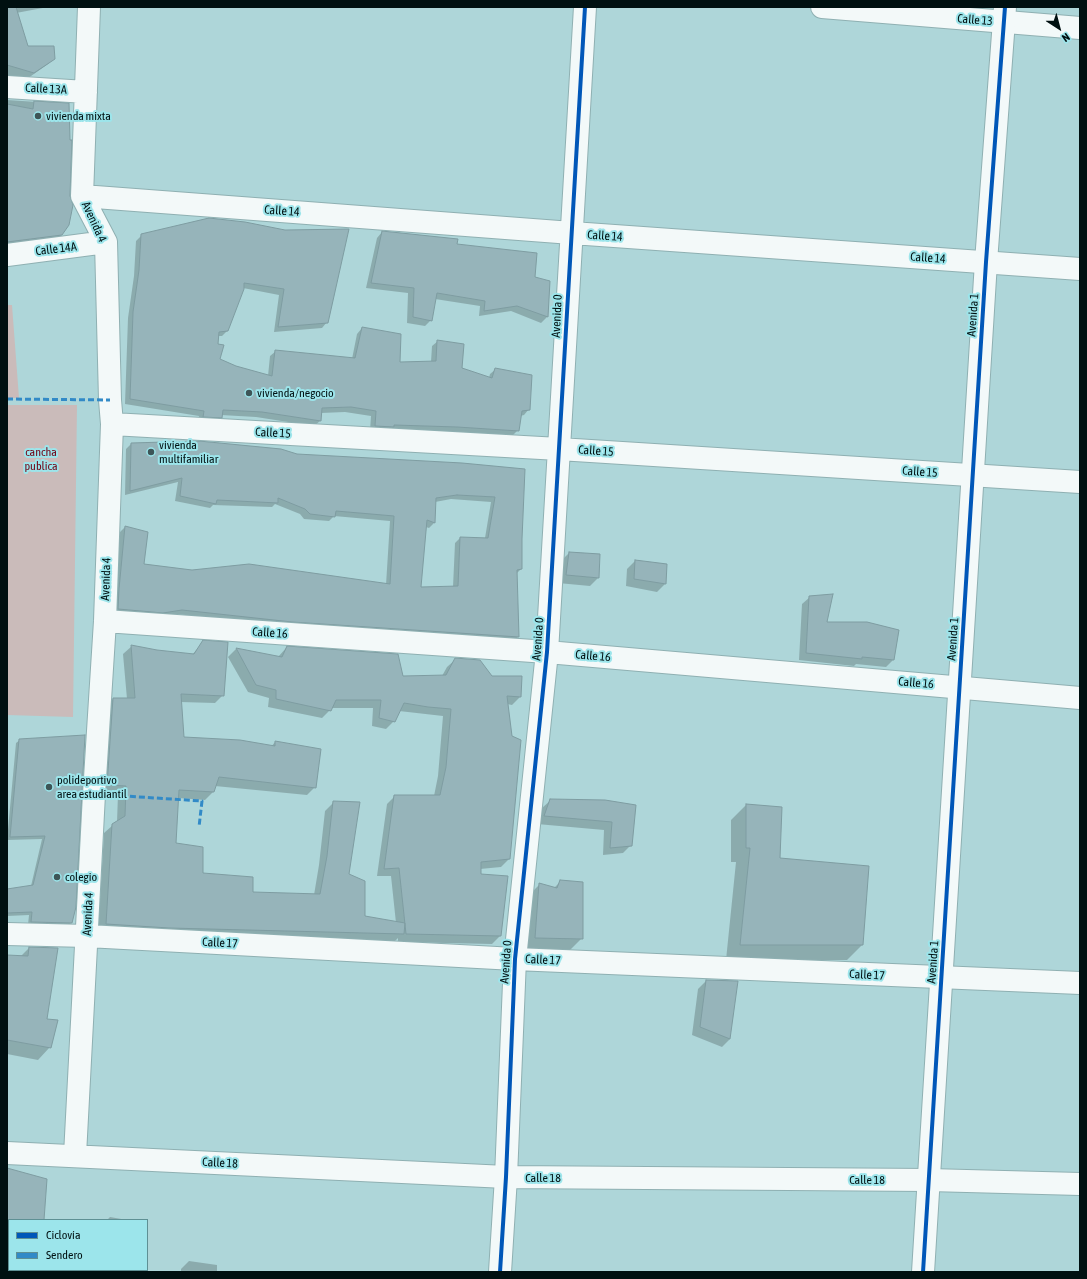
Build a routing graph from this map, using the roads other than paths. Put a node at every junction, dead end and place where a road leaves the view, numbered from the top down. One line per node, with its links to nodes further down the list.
1 (89, 7): 7 (street, Avenida 4)
2 (585, 7): 9 (street, Avenida 0)
3 (822, 7): 4 (street, Calle 13)
4 (1005, 15): 5 (street, Calle 13); 12 (street, Avenida 1)
5 (1080, 28)
6 (7, 87): 7 (street, Calle 13A)
7 (86, 92): 8 (street, Avenida 4)
8 (82, 196): 9 (street, Calle 14); 10 (street, Avenida 4)
9 (572, 234): 12 (street, Calle 14); 15 (street, Avenida 0)
10 (106, 242): 11 (street, Calle 14A); 14 (street, Avenida 4)
11 (7, 255)
12 (986, 262): 13 (street, Calle 14); 16 (street, Avenida 1)
13 (1080, 269)
14 (112, 424): 15 (street, Calle 15); 18 (street, Avenida 4)
15 (559, 449): 16 (street, Calle 15); 19 (street, Avenida 0)
16 (973, 475): 17 (street, Calle 15); 20 (street, Avenida 1)
17 (1080, 482)
18 (105, 621): 19 (street, Calle 16); 23 (street, Avenida 4)
19 (547, 652): 20 (street, Calle 16); 24 (street, Avenida 0)
20 (960, 687): 21 (street, Calle 16); 25 (street, Avenida 1)
21 (1080, 698)
22 (7, 934): 23 (street, Calle 17)
23 (87, 936): 24 (street, Calle 17); 28 (street, Avenida 4)
24 (515, 959): 25 (street, Calle 17); 29 (street, Avenida 0)
25 (942, 978): 26 (street, Calle 17); 30 (street, Avenida 1)
26 (1080, 983)
27 (7, 1153): 28 (street, Calle 18)
28 (74, 1156): 29 (street, Calle 18)
29 (506, 1177): 30 (street, Calle 18); 32 (street, Avenida 0)
30 (929, 1180): 31 (street, Calle 18); 33 (street, Avenida 1)
31 (1080, 1184)
32 (500, 1272)
33 (923, 1272)

